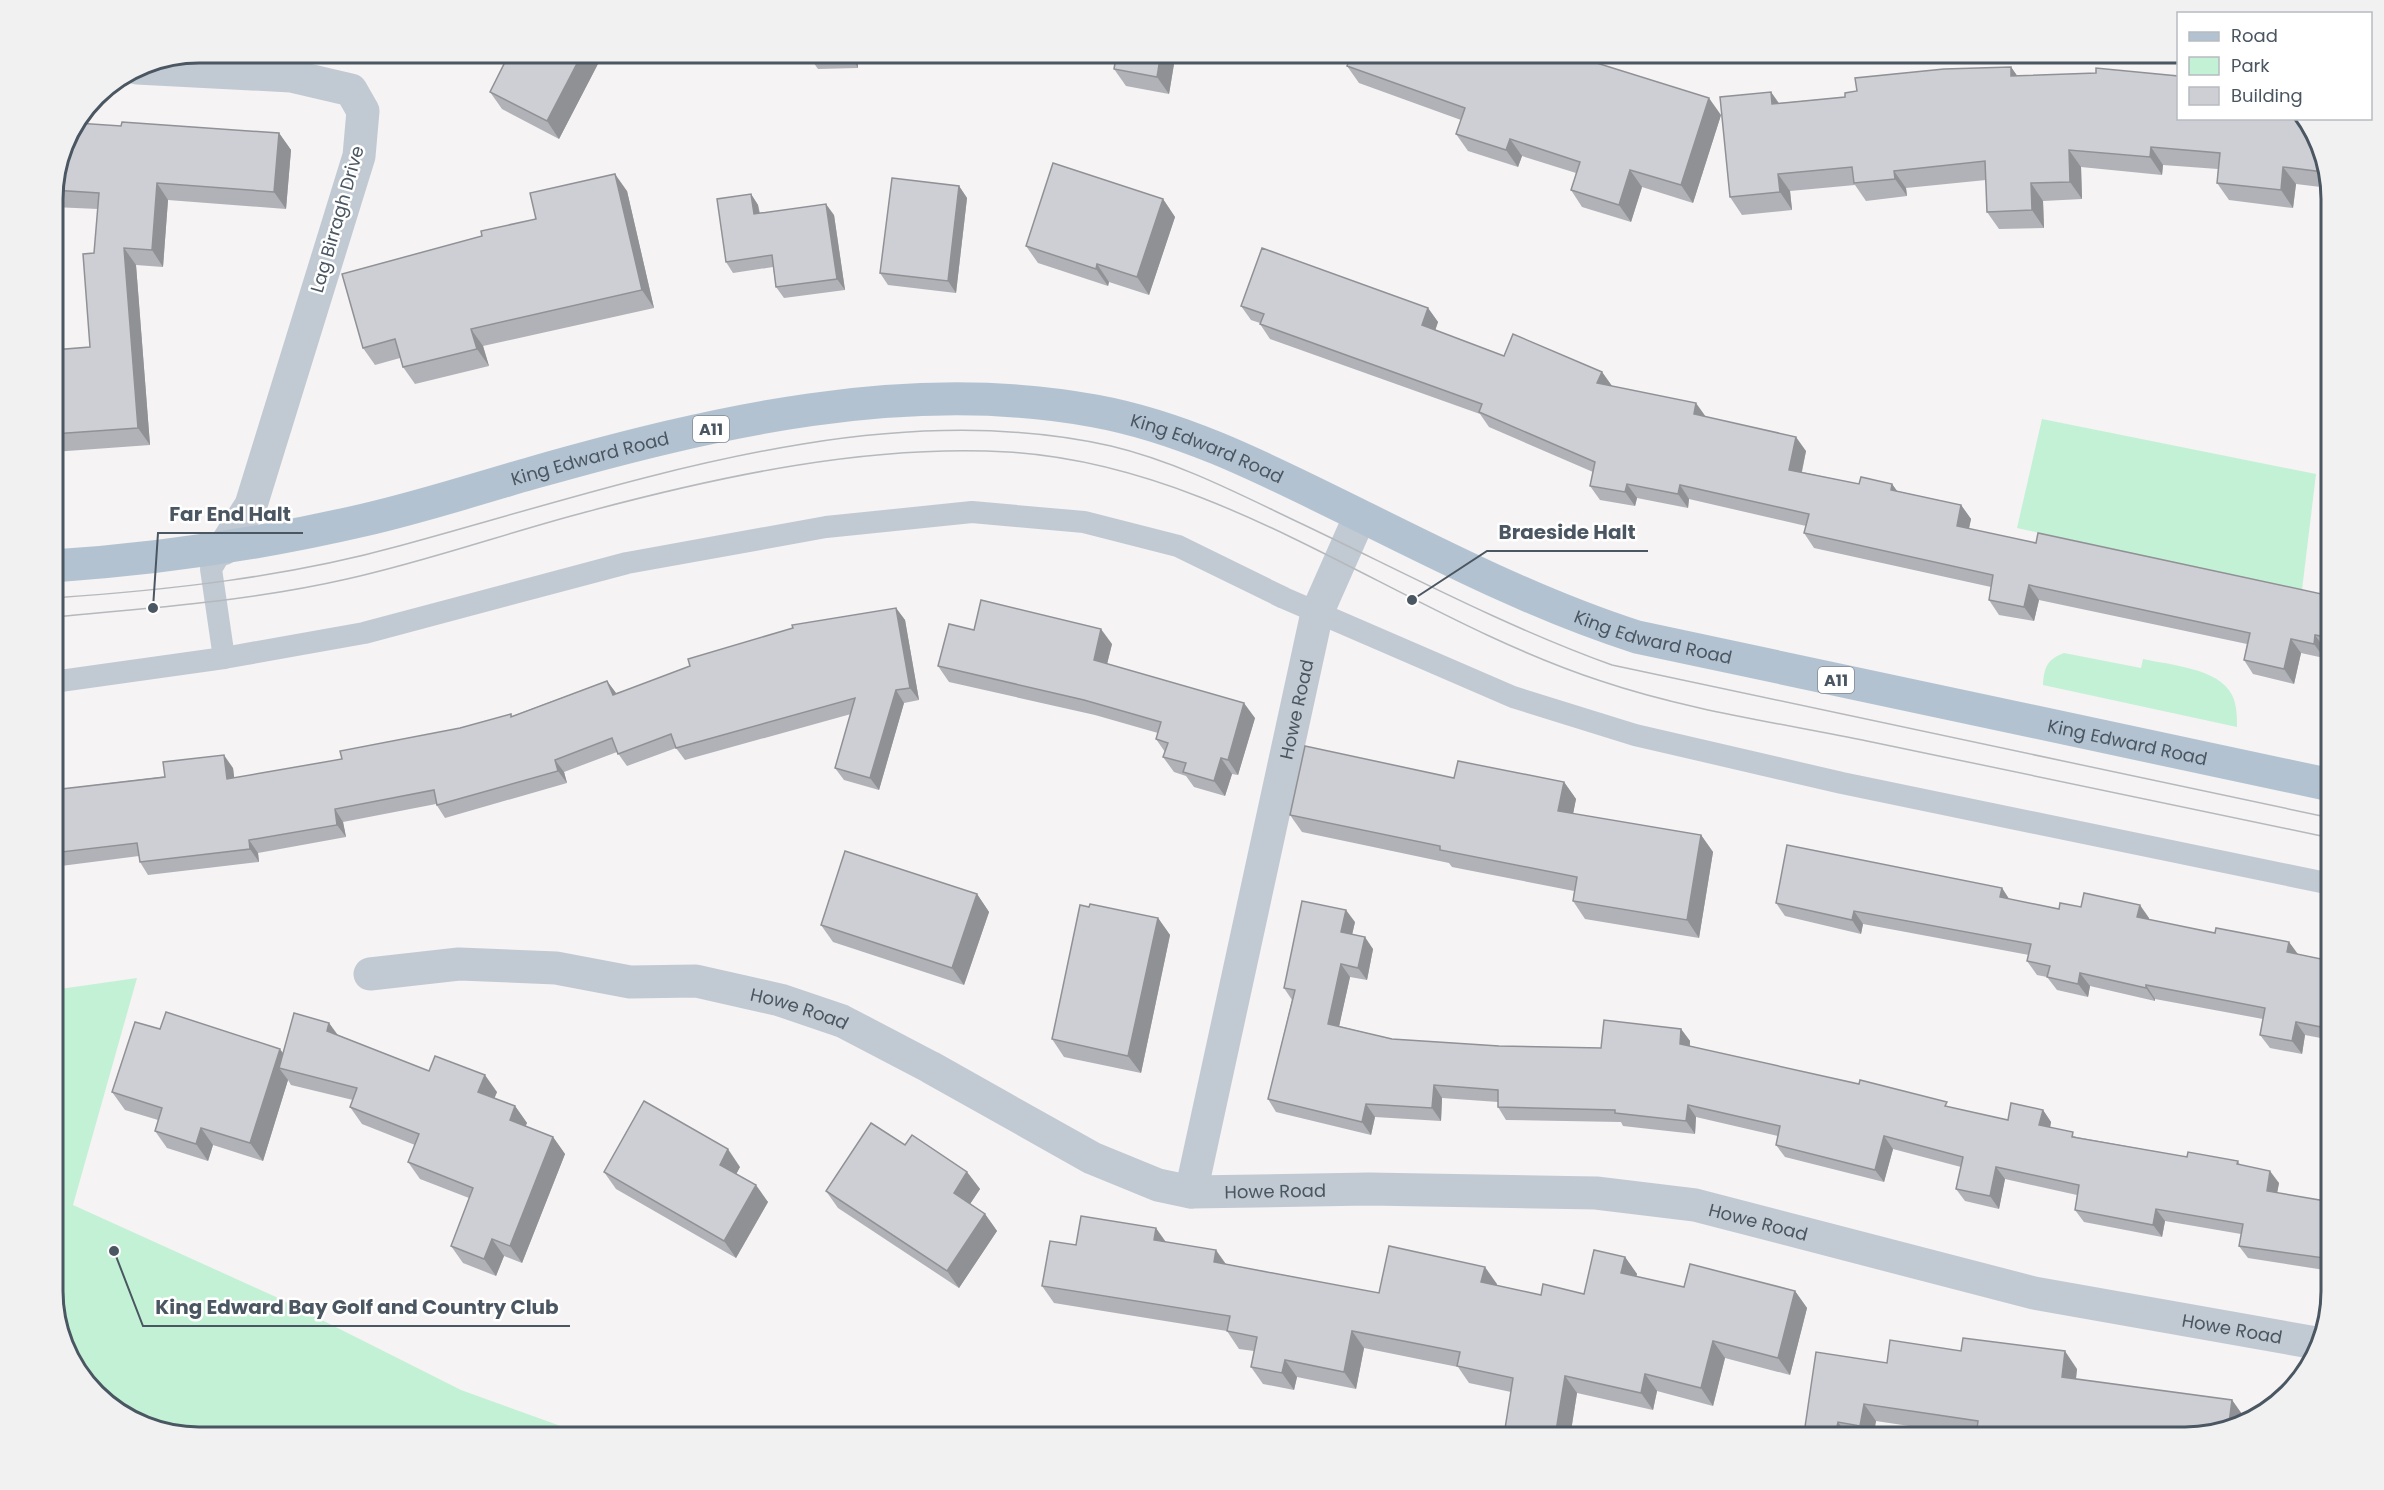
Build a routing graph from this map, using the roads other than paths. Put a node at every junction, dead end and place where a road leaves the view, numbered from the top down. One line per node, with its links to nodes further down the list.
1 (159, 69): 3 (street, Lag Birragh Drive)
2 (1360, 516): 3 (main road, King Edward Road / A11); 5 (street, Howe Road); 8 (main road, King Edward Road / A11)
3 (223, 549): 4 (main road, King Edward Road / A11); 6 (lane)
4 (63, 565)
5 (1317, 613): 6 (lane); 9 (lane); 11 (street, Howe Road)
6 (224, 658): 7 (lane)
7 (63, 681)
8 (2321, 783)
9 (2321, 882)
10 (370, 974): 11 (street, Howe Road)
11 (1191, 1192): 12 (street, Howe Road)
12 (2311, 1342)

